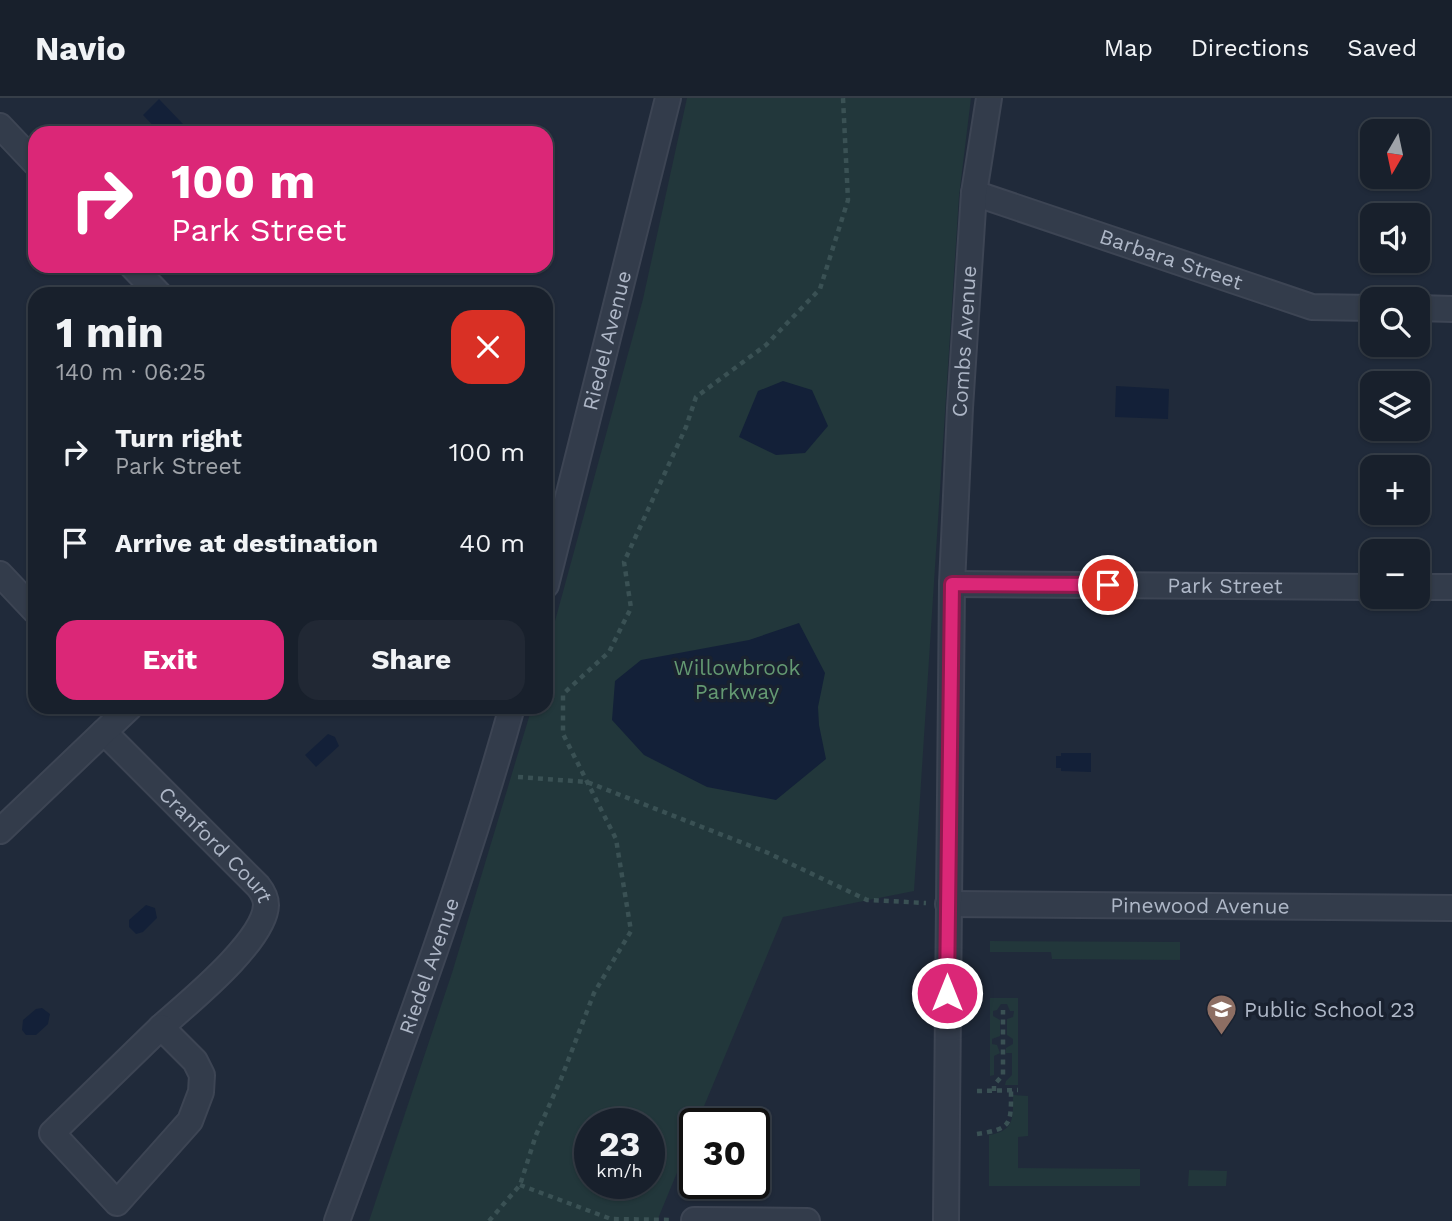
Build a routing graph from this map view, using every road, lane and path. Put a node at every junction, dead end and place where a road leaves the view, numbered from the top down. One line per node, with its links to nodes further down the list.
1 (668, 98): 12 (street, Riedel Avenue)
2 (843, 98): 23 (path)
3 (989, 98): 6 (street, Combs Avenue)
4 (0, 126): 5 (street)
5 (28, 156)
6 (974, 193): 9 (street, Barbara Street); 14 (street, Combs Avenue)
7 (139, 273): 8 (street)
8 (152, 287)
9 (1360, 308)
10 (1430, 309): 11 (street)
11 (1452, 309)
12 (553, 556)
13 (0, 574): 18 (street)
14 (952, 584): 15 (street, Park Street); 25 (street, Combs Avenue)
15 (1360, 587)
16 (1430, 587): 17 (street)
17 (1452, 587)
18 (28, 604)
19 (122, 714): 21 (street)
20 (510, 714): 34 (street, Riedel Avenue)
21 (104, 732): 24 (street); 28 (street, Cranford Court)
22 (513, 776): 23 (path)
23 (587, 782): 25 (path); 32 (path)
24 (0, 831)
25 (948, 904): 26 (street, Pinewood Avenue); 37 (street, Combs Avenue)
26 (1452, 908)
27 (1003, 1010): 30 (path)
28 (161, 1027): 28 (street, Cranford Court)
29 (977, 1091): 30 (path)
30 (994, 1091): 31 (path)
31 (977, 1134)
32 (520, 1185): 33 (path); 35 (path)
33 (694, 1220): 36 (street)
34 (337, 1221)
35 (489, 1221)
36 (807, 1221)
37 (946, 1221)

